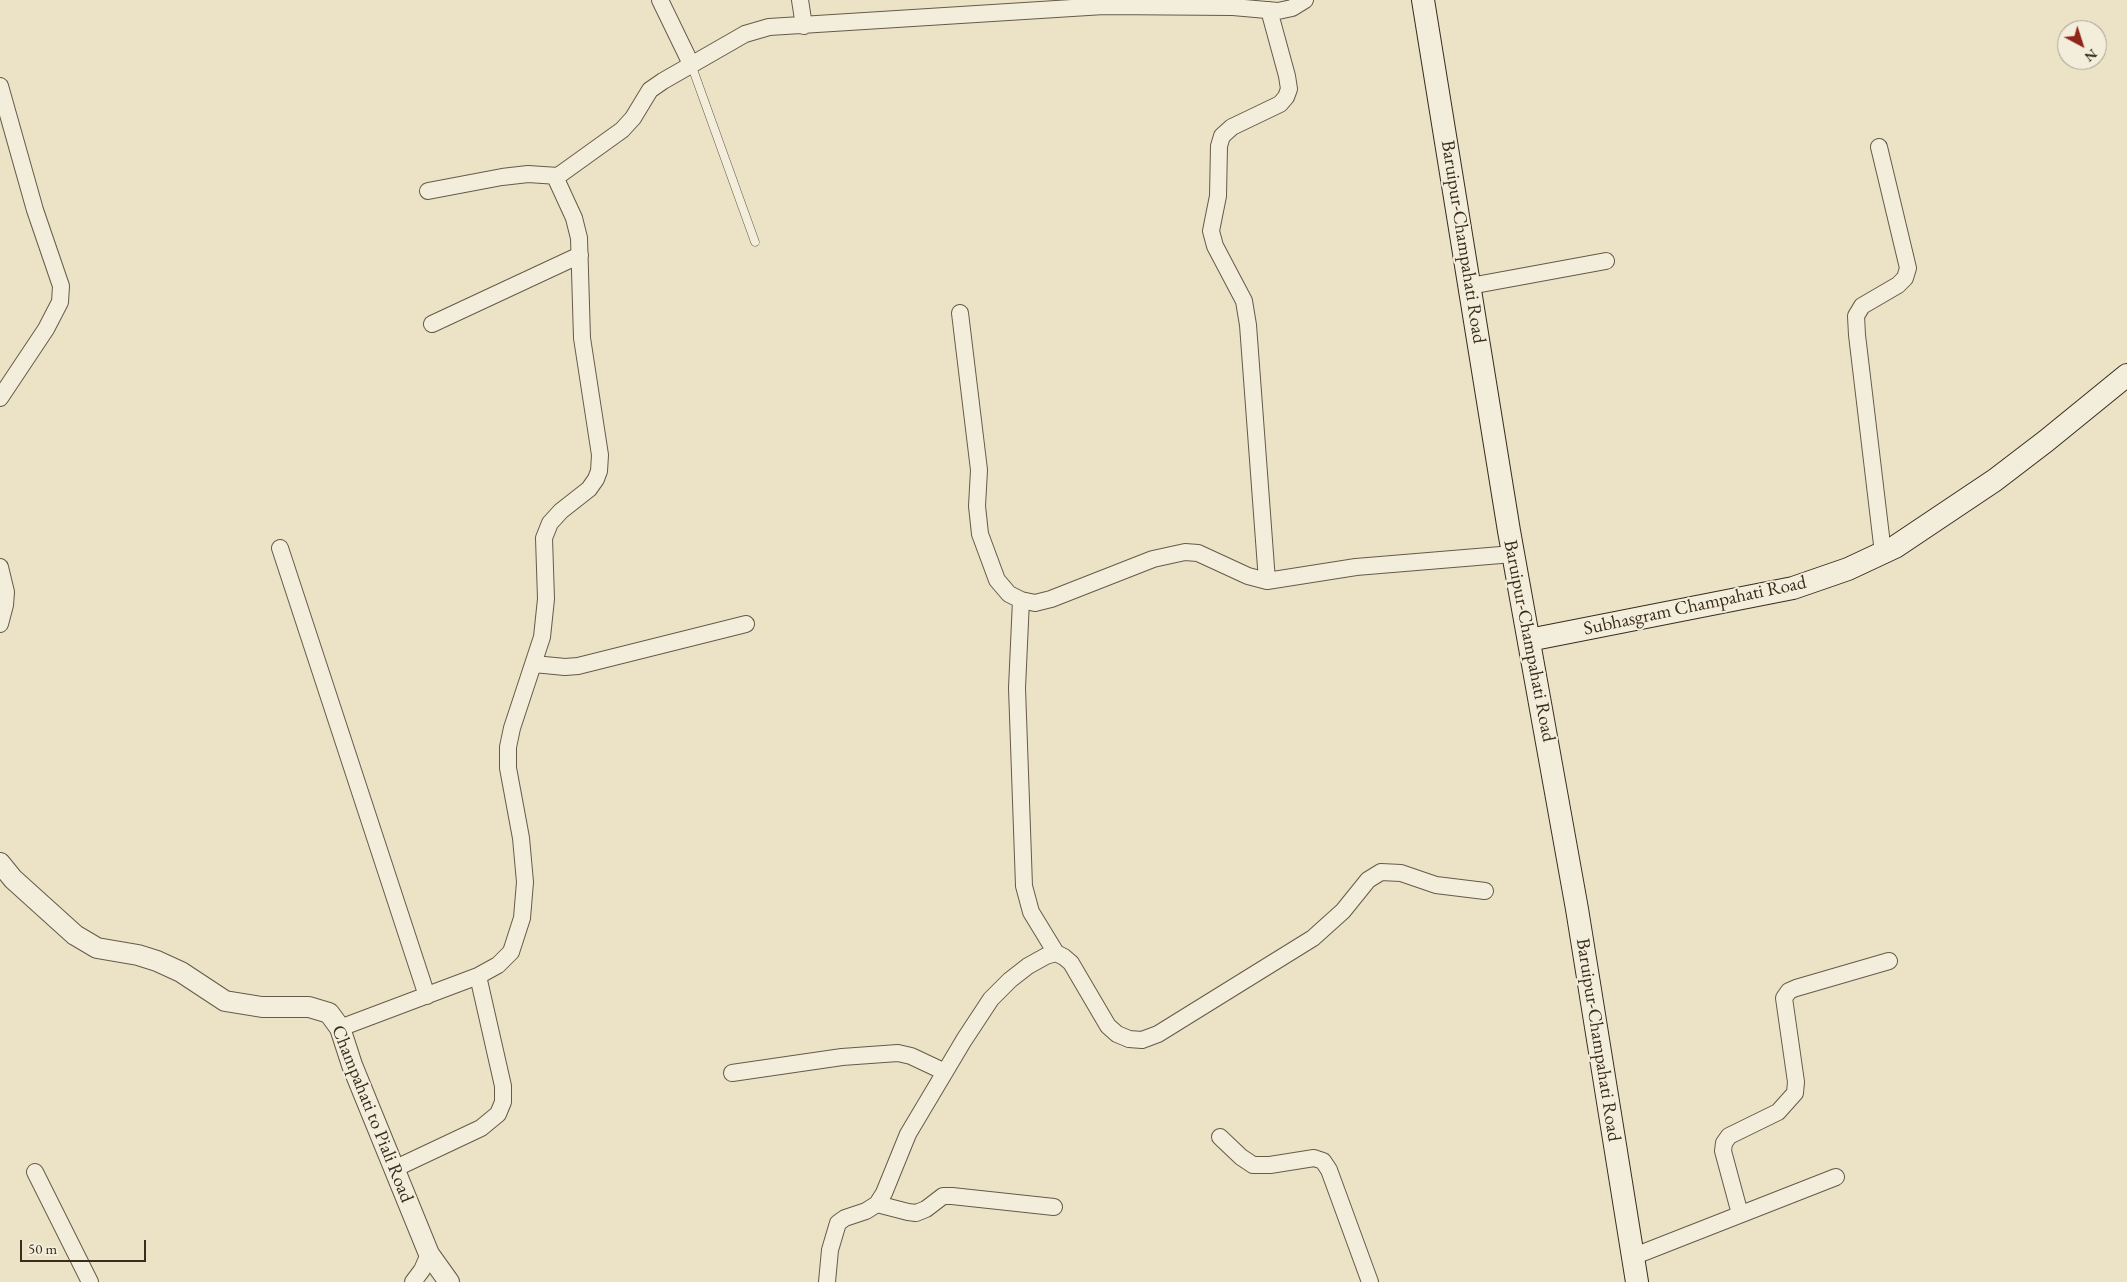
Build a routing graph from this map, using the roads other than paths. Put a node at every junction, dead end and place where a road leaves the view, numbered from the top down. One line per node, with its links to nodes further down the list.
1 (660, 0): 8 (street)
2 (800, 0): 7 (street)
3 (1305, 0): 6 (street)
4 (1423, 0): 16 (main road, Baruipur-Champahati Road)
5 (1221, 4): 6 (street); 7 (street)
6 (1269, 10): 25 (street)
7 (804, 26): 8 (street)
8 (691, 64): 11 (street); 13 (lane)
9 (0, 86): 20 (street)
10 (1879, 147): 22 (street)
11 (558, 176): 12 (street); 14 (street)
12 (428, 190)
13 (755, 242)
14 (580, 255): 18 (street); 30 (street)
15 (1606, 261): 16 (street)
16 (1470, 286): 23 (main road, Baruipur-Champahati Road)
17 (960, 313): 26 (street)
18 (432, 324)
19 (2127, 374): 22 (main road, Subhasgram Champahati Road)
20 (1, 394)
21 (280, 548): 36 (street)
22 (1883, 553): 29 (main road, Subhasgram Champahati Road)
23 (1513, 554): 25 (street); 29 (main road, Baruipur-Champahati Road)
24 (0, 568): 27 (street)
25 (1267, 581): 26 (street)
26 (1021, 600): 33 (street)
27 (0, 624)
28 (746, 624): 30 (street)
29 (1529, 640): 48 (main road, Baruipur-Champahati Road)
30 (534, 664): 35 (street)
31 (0, 863): 37 (street, Champahati to Piali Road)
32 (1486, 891): 33 (street)
33 (1056, 954): 38 (street)
34 (1889, 961): 46 (street)
35 (478, 976): 36 (street); 41 (street)
36 (427, 996): 37 (street)
37 (340, 1028): 41 (street, Champahati to Piali Road)
38 (946, 1072): 39 (street); 44 (street)
39 (732, 1073)
40 (1220, 1137): 53 (street)
41 (394, 1169): 47 (street, Champahati to Piali Road)
42 (34, 1172): 49 (street)
43 (1836, 1177): 46 (street)
44 (877, 1204): 45 (street); 52 (street)
45 (1054, 1207)
46 (1740, 1214): 48 (street)
47 (429, 1254): 50 (street); 51 (street, Champahati to Piali Road)
48 (1632, 1256): 54 (main road, Baruipur-Champahati Road)
49 (90, 1282)
50 (412, 1282)
51 (449, 1282)
52 (827, 1282)
53 (1370, 1282)
54 (1637, 1282)

